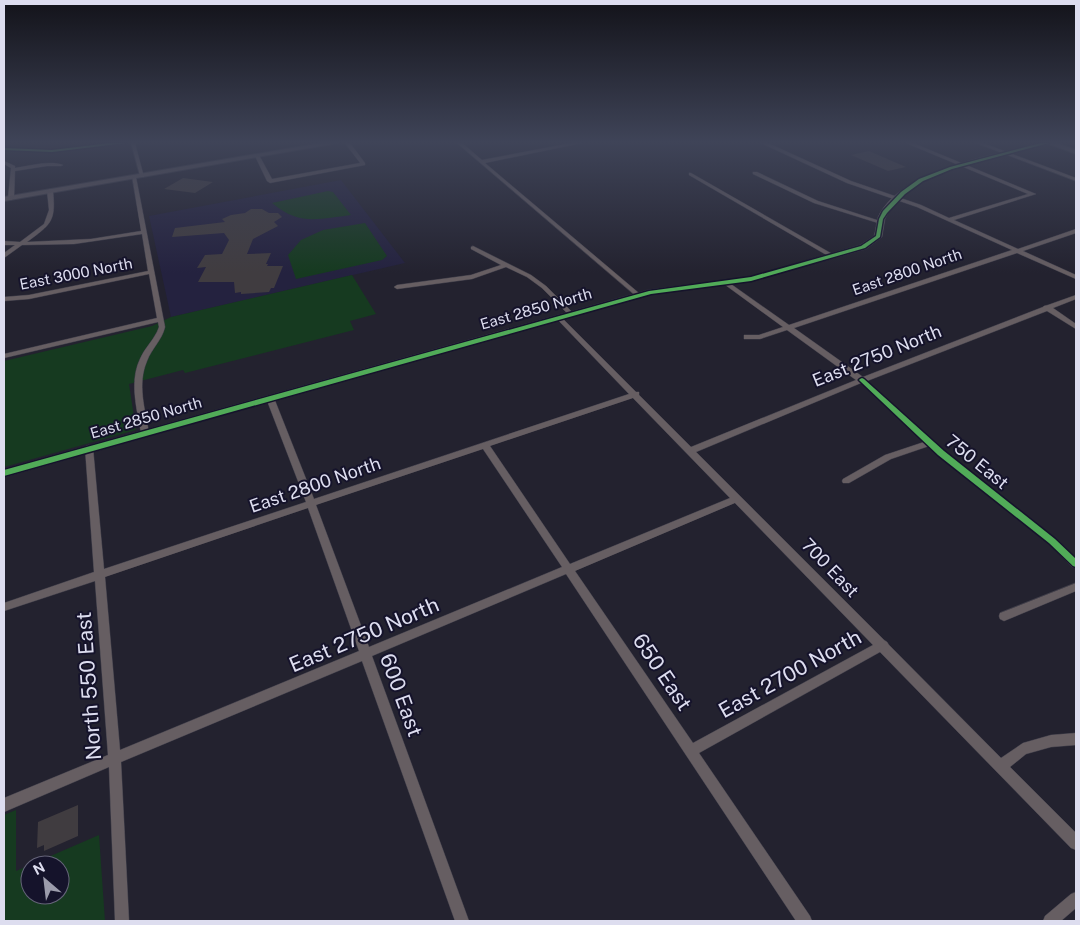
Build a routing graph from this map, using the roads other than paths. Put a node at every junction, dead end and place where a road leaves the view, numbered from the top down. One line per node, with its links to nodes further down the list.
1 (78, 186): 9 (main road)
2 (139, 186): 15 (street)
3 (510, 186): 27 (street)
4 (712, 186): 21 (street)
5 (783, 186): 13 (street)
6 (862, 186): 11 (street)
7 (913, 186): 11 (street, East 2850 North)
8 (1014, 186): 12 (street)
9 (50, 191): 10 (main road); 17 (street)
10 (7, 198)
11 (899, 198): 12 (street); 13 (street, East 2850 North)
12 (950, 219): 19 (street)
13 (880, 222): 21 (street, East 2850 North)
14 (1076, 231): 19 (street, East 2800 North)
15 (145, 232): 17 (street); 23 (street)
16 (4, 243): 17 (street)
17 (22, 244): 20 (street)
18 (473, 248): 22 (street)
19 (1018, 251): 24 (street); 34 (street, East 2800 North)
20 (4, 256)
21 (832, 256): 25 (street, East 2850 North)
22 (506, 265): 26 (street); 31 (street)
23 (152, 272): 29 (street, East 3000 North); 33 (street)
24 (1076, 277)
25 (726, 283): 27 (street, East 2850 North); 34 (street, 750 East)
26 (398, 287)
27 (638, 295): 31 (street, East 2850 North)
28 (1076, 297): 30 (street, East 2750 North)
29 (4, 299)
30 (1046, 307): 35 (street); 38 (street, East 2750 North)
31 (571, 314): 32 (street, East 2850 North)
32 (559, 318): 39 (street, 700 East); 40 (street, East 2850 North)
33 (161, 319): 37 (street); 41 (street)
34 (789, 327): 36 (street, East 2800 North); 38 (street, 750 East)
35 (1076, 327)
36 (747, 338)
37 (4, 356)
38 (862, 380): 42 (street, 750 East); 45 (street, East 2750 North)
39 (636, 394): 43 (street, East 2800 North); 45 (street, 700 East)
40 (270, 398): 41 (street, East 2850 North); 49 (street, 600 East)
41 (145, 433): 44 (street, East 2850 North)
42 (930, 443): 47 (street); 50 (street, 750 East)
43 (485, 445): 49 (street, East 2800 North); 51 (street, 650 East)
44 (89, 448): 46 (street, East 2850 North); 52 (street, North 550 East)
45 (692, 450): 48 (street, 700 East)
46 (4, 473)
47 (846, 481)
48 (738, 498): 51 (street, East 2750 North); 56 (street, 700 East)
49 (311, 504): 52 (street, East 2800 North); 57 (street, 600 East)
50 (1076, 564)
51 (569, 570): 57 (street, East 2750 North); 59 (street, 650 East)
52 (100, 574): 54 (street, East 2800 North); 60 (street, North 550 East)
53 (1076, 587): 55 (street)
54 (4, 607)
55 (1004, 616)
56 (883, 645): 59 (street, East 2700 North); 61 (street, 700 East)
57 (366, 654): 60 (street, East 2750 North); 66 (street, 600 East)
58 (1076, 739): 61 (street)
59 (691, 751): 67 (street, 650 East)
60 (115, 760): 62 (street, East 2750 North); 65 (street, North 550 East)
61 (1000, 766): 63 (street, 700 East)
62 (4, 805)
63 (1076, 843)
64 (1076, 899): 68 (street)
65 (122, 921)
66 (462, 921)
67 (805, 921)
68 (1050, 921)

